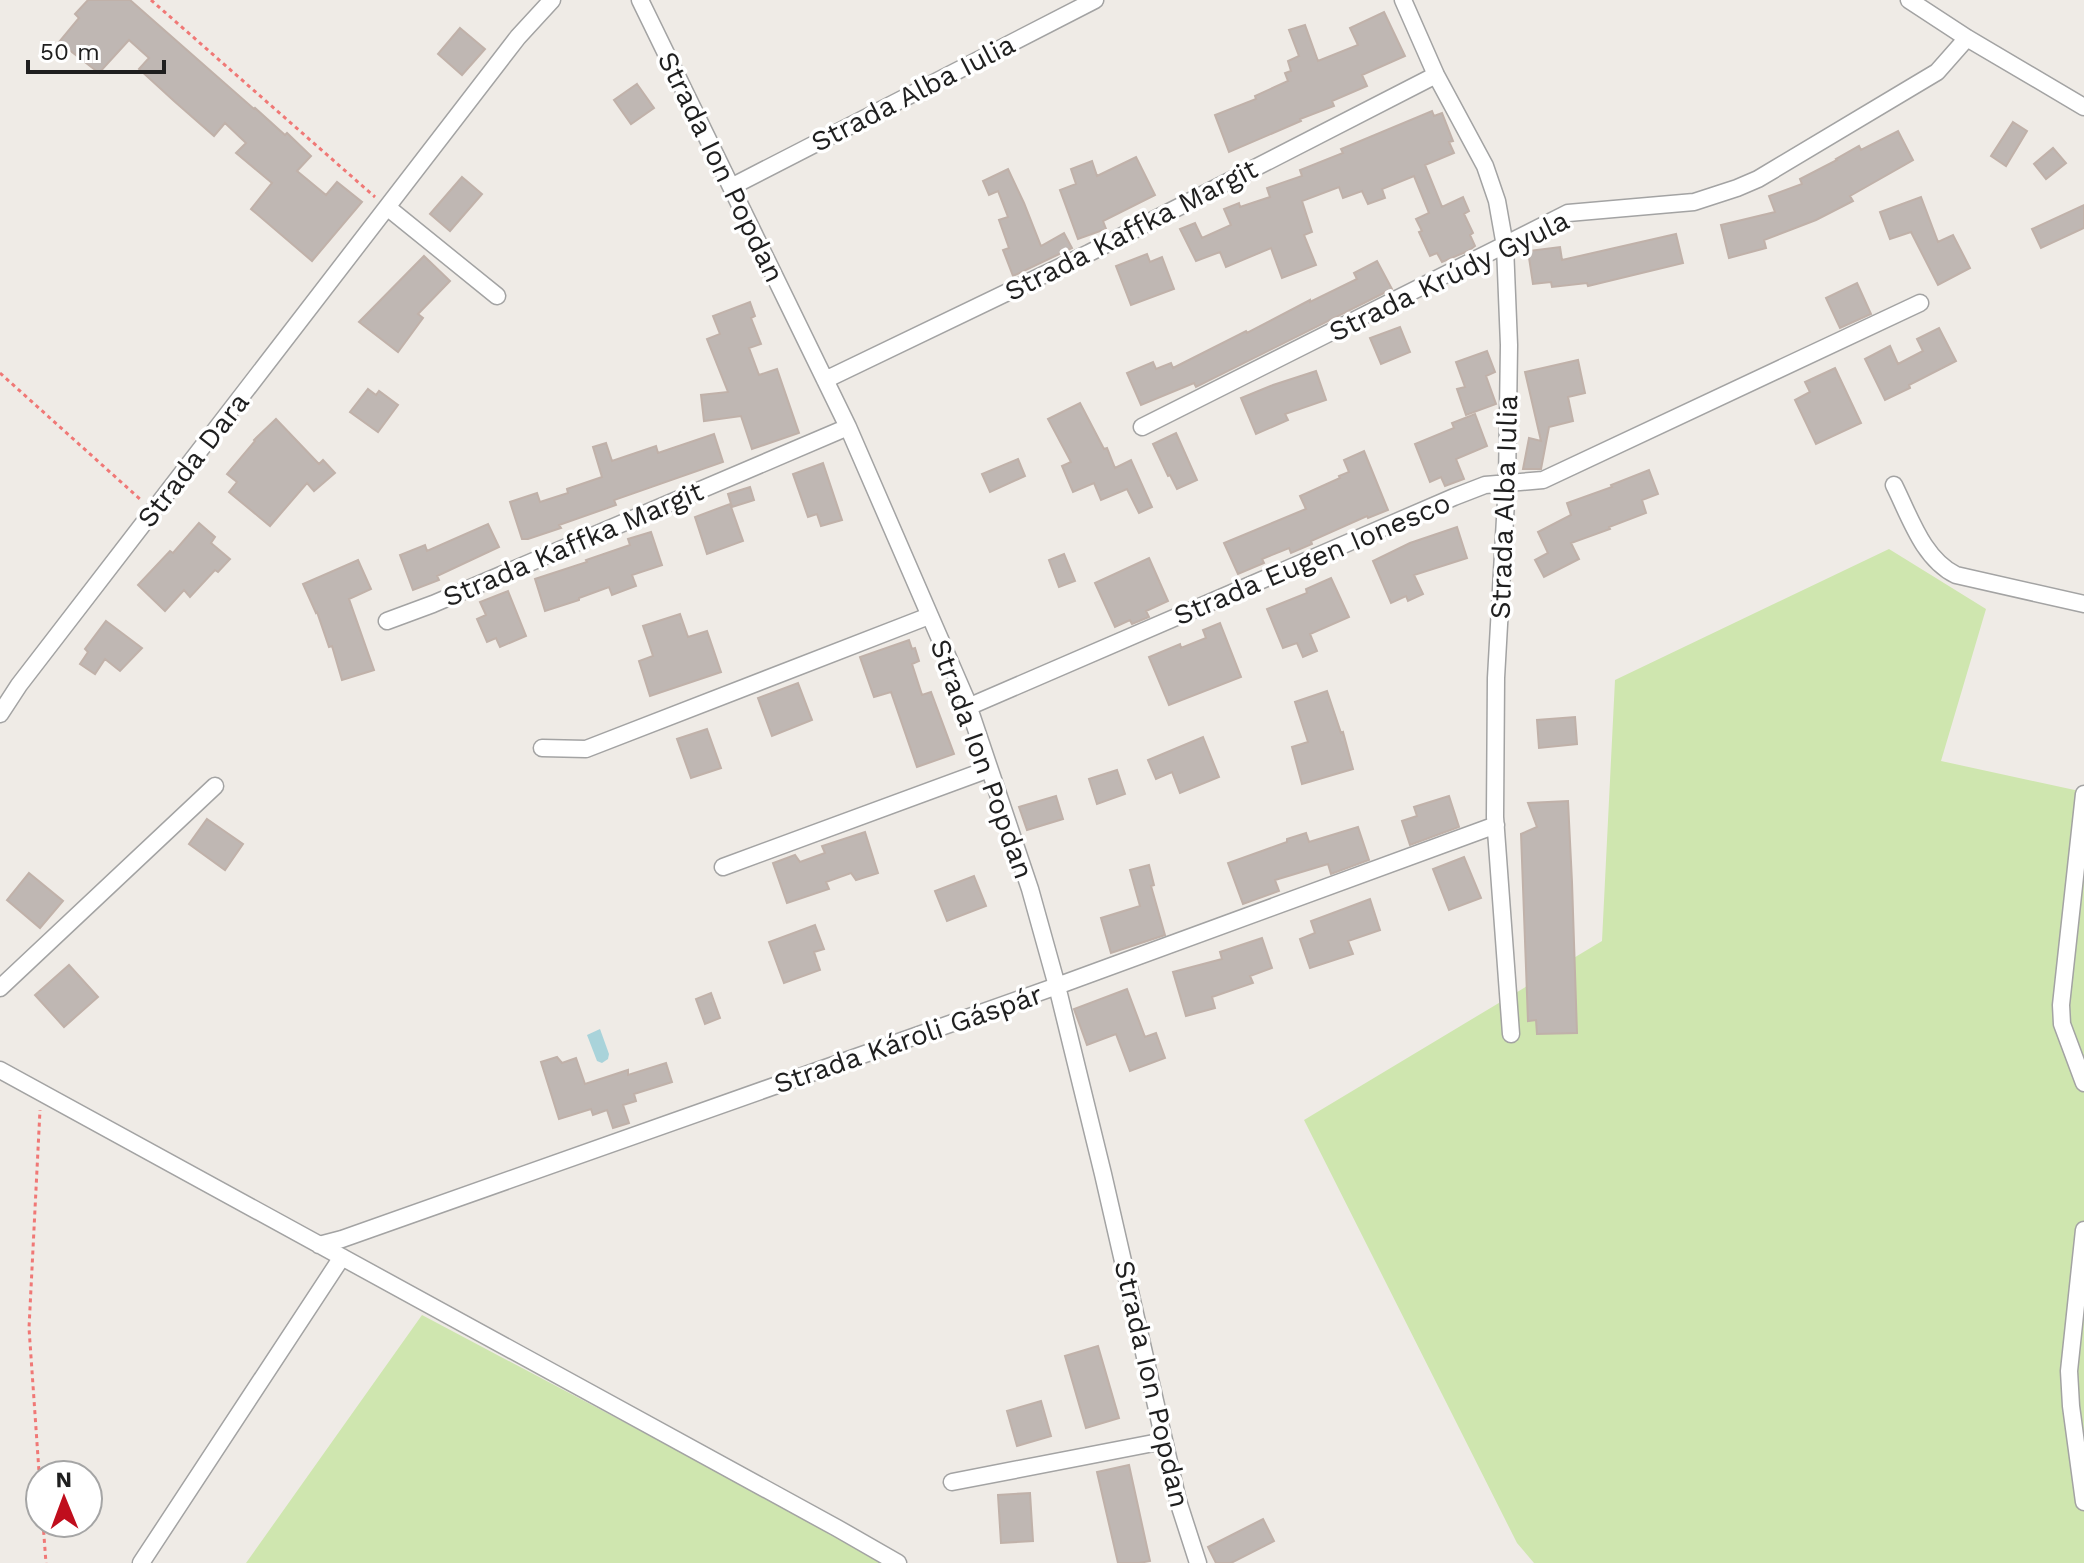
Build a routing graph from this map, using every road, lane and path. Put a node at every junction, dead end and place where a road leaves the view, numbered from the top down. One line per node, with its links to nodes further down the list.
1 (151, 0): 11 (path)
2 (552, 0): 11 (street, Strada Dara)
3 (640, 0): 10 (street, Strada Ion Popdan)
4 (1095, 0): 10 (street, Strada Alba Iulia)
5 (1403, 0): 8 (street, Strada Alba Iulia)
6 (1909, 0): 7 (street)
7 (1967, 38): 9 (street); 12 (street, Strada Krúdy Gyula)
8 (1436, 75): 12 (street, Strada Alba Iulia); 16 (street, Strada Kaffka Margit)
9 (2084, 107)
10 (731, 187): 16 (street, Strada Ion Popdan)
11 (387, 207): 13 (street); 21 (street, Strada Dara)
12 (1505, 246): 18 (street, Strada Krúdy Gyula); 19 (street, Strada Alba Iulia)
13 (497, 296)
14 (1920, 303): 19 (street, Strada Eugen Ionesco)
15 (0, 373): 21 (path)
16 (825, 380): 17 (street, Strada Ion Popdan)
17 (848, 427): 23 (street, Strada Ion Popdan); 24 (street, Strada Kaffka Margit)
18 (1142, 427)
19 (1507, 483): 25 (street, Strada Eugen Ionesco); 31 (street, Strada Alba Iulia)
20 (1894, 485): 22 (street)
21 (153, 511): 26 (street, Strada Dara)
22 (2084, 604)
23 (929, 616): 25 (street, Strada Ion Popdan); 27 (street)
24 (387, 621)
25 (968, 707): 28 (street, Strada Ion Popdan)
26 (0, 714)
27 (542, 748)
28 (989, 769): 32 (street); 33 (street, Strada Ion Popdan)
29 (215, 786): 34 (street)
30 (2084, 794): 37 (street)
31 (1496, 825): 33 (street, Strada Károli Gáspár); 35 (street, Strada Alba Iulia)
32 (723, 867)
33 (1057, 986): 40 (street, Strada Károli Gáspár); 42 (street, Strada Ion Popdan)
34 (0, 988)
35 (1511, 1034)
36 (0, 1070): 38 (street)
37 (2084, 1083)
38 (41, 1093): 40 (street); 43 (path)
39 (2084, 1230): 45 (street)
40 (319, 1245): 41 (street)
41 (342, 1257): 48 (street); 49 (street)
42 (1164, 1441): 44 (street); 50 (street, Strada Ion Popdan)
43 (38, 1459)
44 (952, 1482)
45 (2084, 1502)
46 (44, 1539): 47 (path)
47 (46, 1563)
48 (141, 1563)
49 (898, 1563)
50 (1198, 1563)

